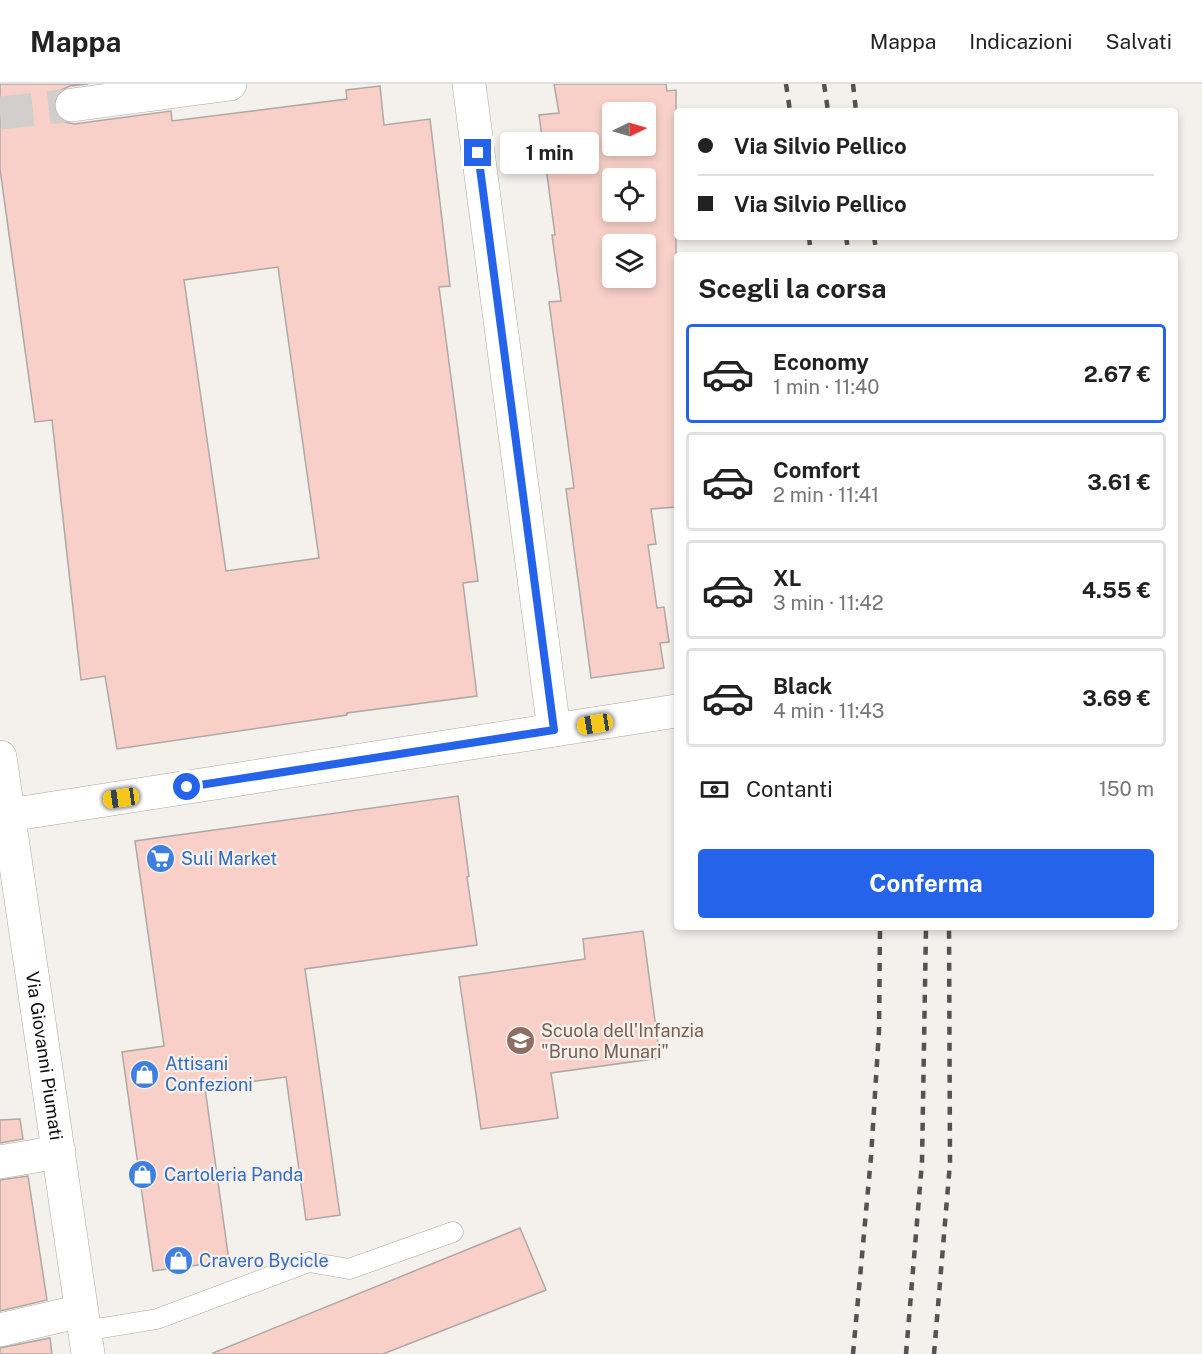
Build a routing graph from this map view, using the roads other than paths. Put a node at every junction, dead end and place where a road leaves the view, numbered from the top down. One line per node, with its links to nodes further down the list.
1 (230, 84): 3 (street)
2 (469, 84): 5 (street)
3 (72, 105)
4 (674, 711): 5 (street)
5 (554, 730): 7 (street)
6 (0, 757): 7 (street, Via Giovanni Piumati)
7 (9, 815): 8 (street, Via Giovanni Piumati)
8 (59, 1152): 9 (street); 12 (street, Via Giovanni Piumati)
9 (0, 1162)
10 (453, 1232): 12 (lane)
11 (0, 1330): 12 (street)
12 (84, 1332)

